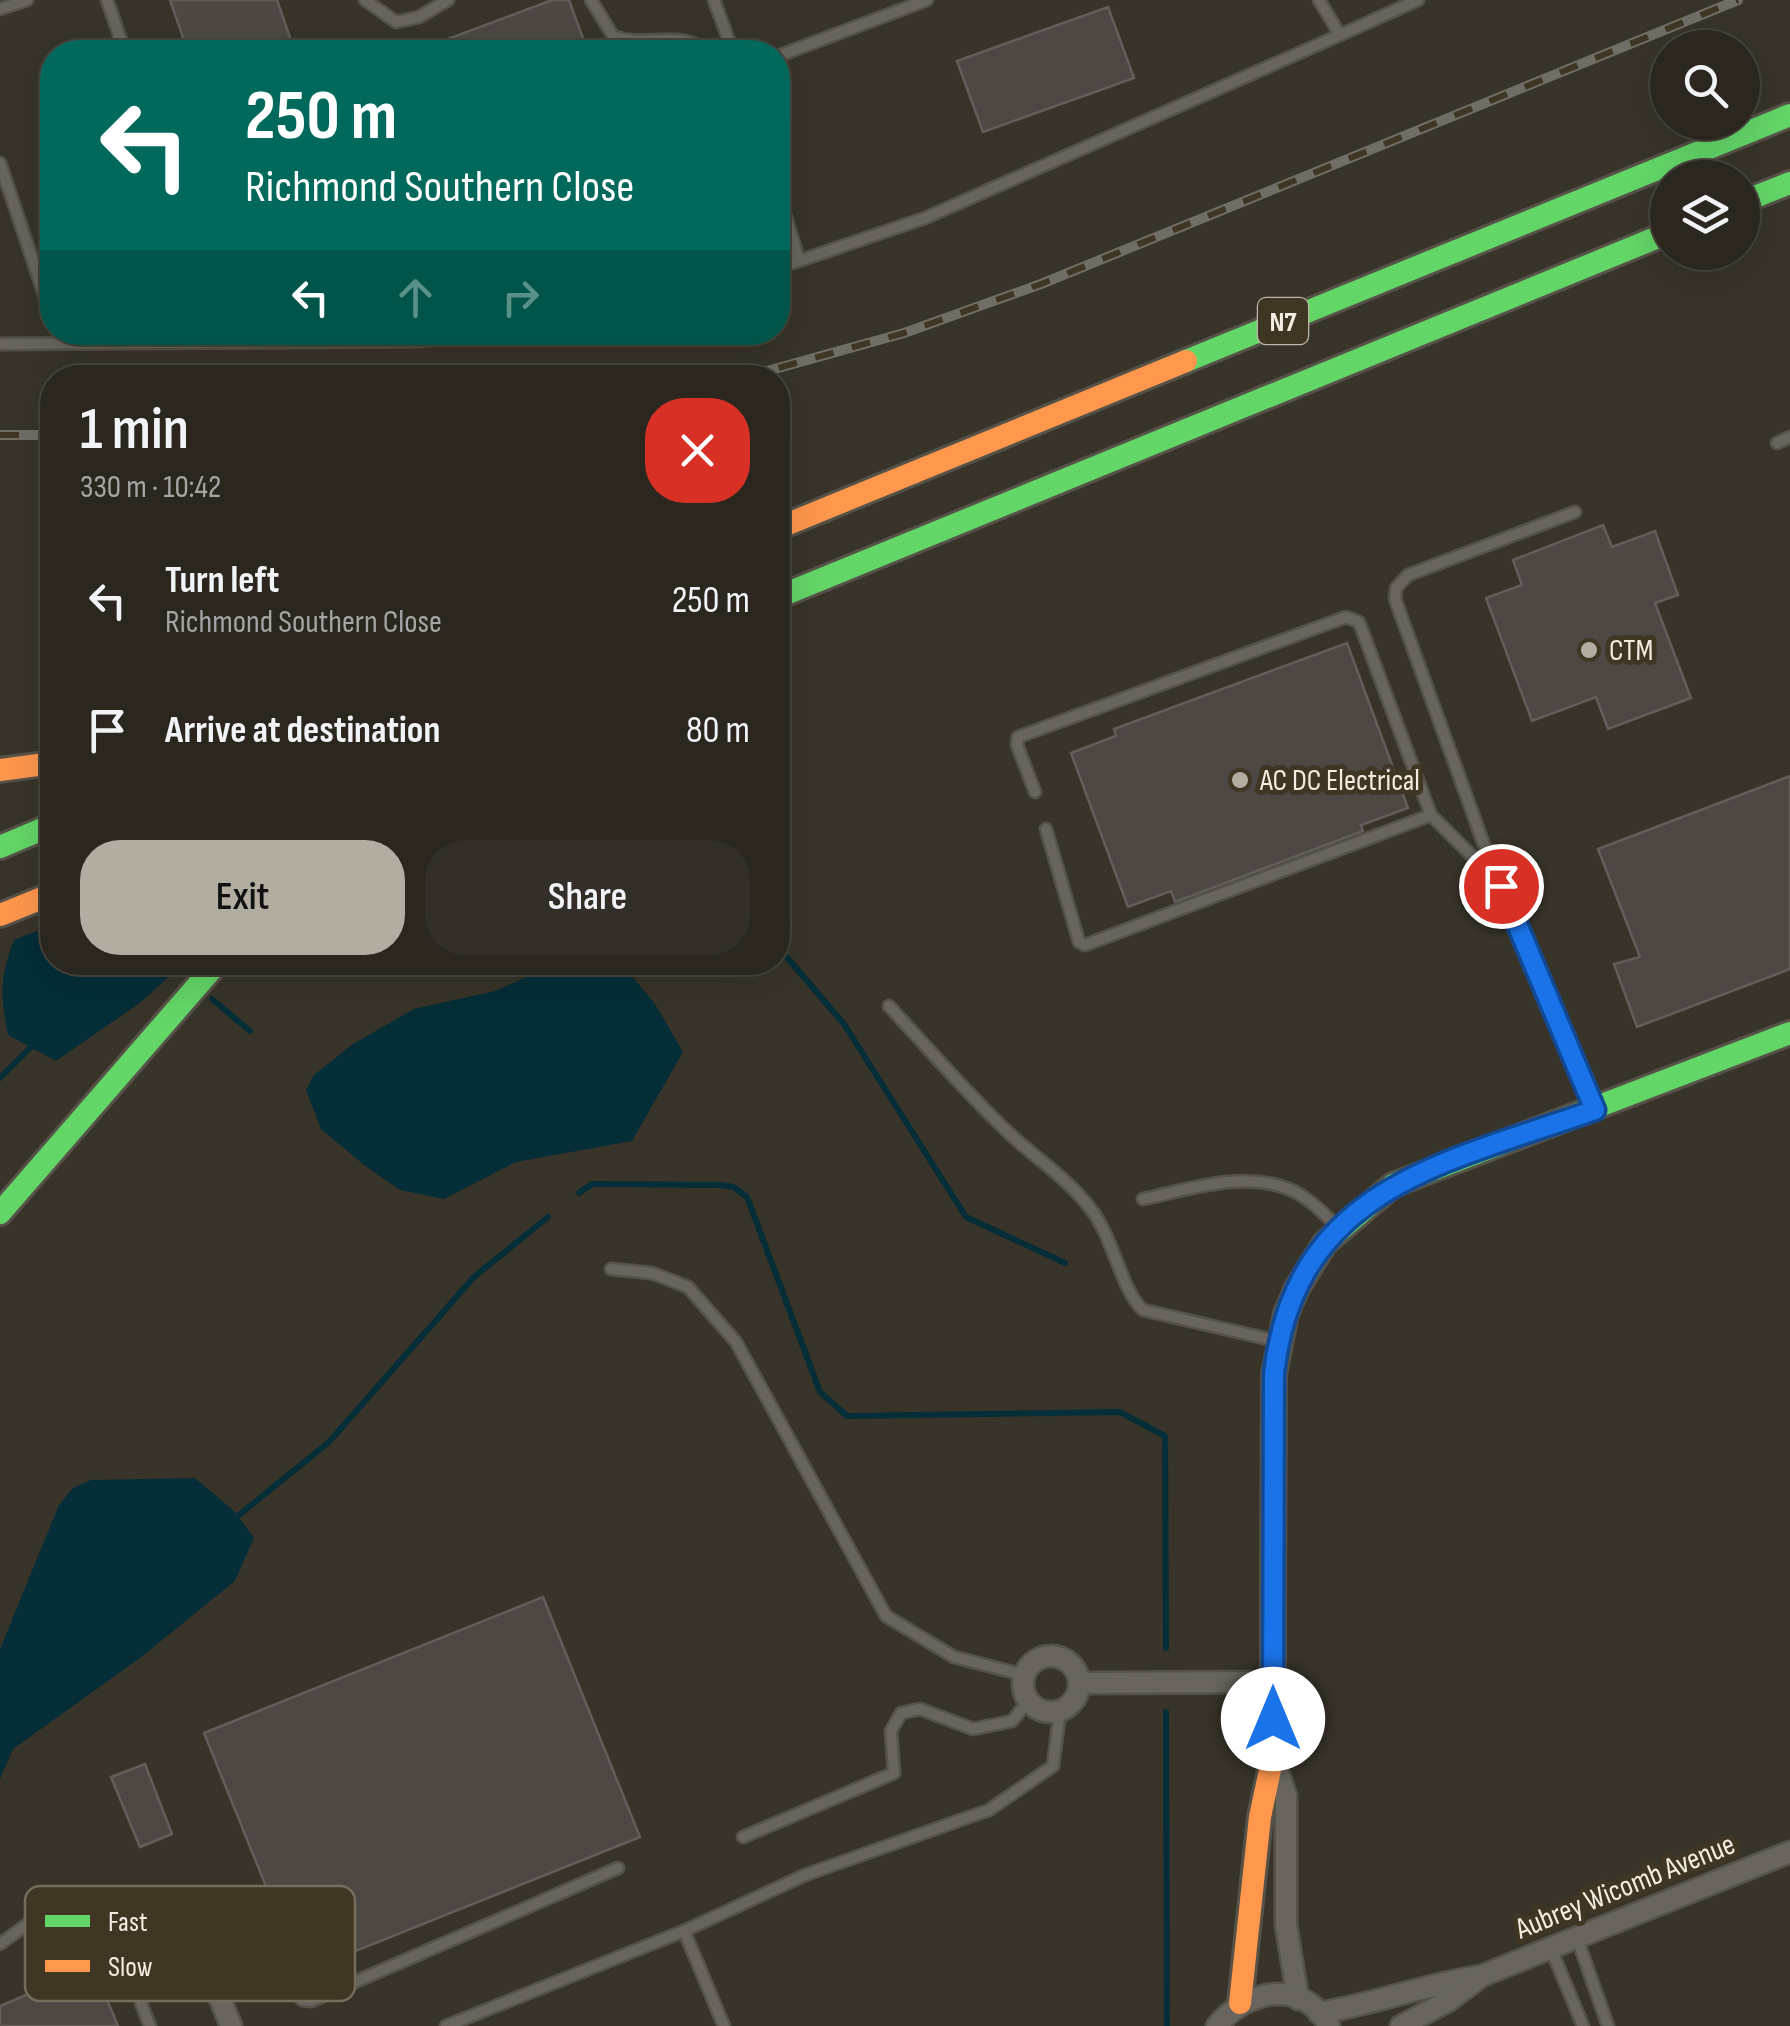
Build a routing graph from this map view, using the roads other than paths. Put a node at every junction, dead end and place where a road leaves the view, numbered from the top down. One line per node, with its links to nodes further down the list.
1 (27, 0): 10 (lane)
2 (107, 0): 12 (lane)
3 (365, 0): 4 (lane)
4 (448, 0)
5 (591, 0): 13 (lane)
6 (714, 0): 14 (lane)
7 (927, 0): 15 (lane)
8 (1319, 0): 11 (lane)
9 (1418, 0): 11 (lane)
10 (0, 10)
11 (1340, 35): 22 (lane)
12 (122, 40)
13 (689, 40)
14 (729, 40)
15 (790, 51)
16 (1790, 115): 25 (main road, N7)
17 (0, 163): 24 (lane)
18 (1790, 182): 19 (main road)
19 (1760, 194)
20 (790, 231): 22 (lane)
21 (1650, 240): 30 (main road, N7)
22 (799, 260): 23 (lane)
23 (790, 263)
24 (40, 282)
25 (1244, 337): 31 (main road); 33 (main road, N7)
26 (40, 340): 27 (lane)
27 (0, 344)
28 (1790, 437): 29 (lane)
29 (1777, 443)
30 (1004, 504): 34 (main road, N7); 35 (main road)
31 (790, 507)
32 (1575, 512): 43 (lane)
33 (790, 523)
34 (790, 592)
35 (790, 614)
36 (40, 765): 37 (main road)
37 (0, 770)
38 (1035, 792): 39 (lane)
39 (1431, 815): 40 (lane); 43 (lane)
40 (1046, 829)
41 (40, 830): 42 (main road)
42 (0, 847)
43 (1501, 886): 49 (lane)
44 (40, 899): 45 (main road)
45 (0, 915)
46 (207, 975): 51 (main road)
47 (889, 1006): 54 (lane)
48 (1790, 1033): 49 (main road)
49 (1595, 1110): 52 (main road)
50 (1143, 1199): 52 (lane)
51 (0, 1213)
52 (1338, 1227): 54 (main road)
53 (611, 1269): 55 (lane)
54 (1278, 1341): 56 (main road)
55 (1024, 1675): 57 (street); 58 (street)
56 (1273, 1682): 57 (street); 60 (main road)
57 (1080, 1684): 59 (street)
58 (1028, 1701): 59 (street); 61 (lane)
59 (1060, 1711): 65 (lane)
60 (1273, 1756): 71 (street); 74 (main road)
61 (744, 1837)
62 (1790, 1852): 66 (street, Aubrey Wicomb Avenue)
63 (618, 1868): 70 (lane)
64 (25, 1926): 67 (lane)
65 (684, 1932): 78 (lane); 79 (lane)
66 (1577, 1938): 68 (street, Aubrey Wicomb Avenue); 83 (lane)
67 (0, 1944)
68 (1551, 1948): 69 (street, Aubrey Wicomb Avenue); 82 (lane)
69 (1481, 1976): 75 (street, Aubrey Wicomb Avenue); 81 (street, Aubrey Wicomb Avenue)
70 (355, 1981)
71 (1298, 1999): 74 (street); 75 (street)
72 (139, 2001): 76 (lane)
73 (220, 2001): 77 (street)
74 (1240, 2003): 80 (street)
75 (1324, 2020)
76 (150, 2026)
77 (230, 2026)
78 (446, 2026)
79 (724, 2026)
80 (1217, 2026)
81 (1401, 2026)
82 (1583, 2026)
83 (1608, 2026)

